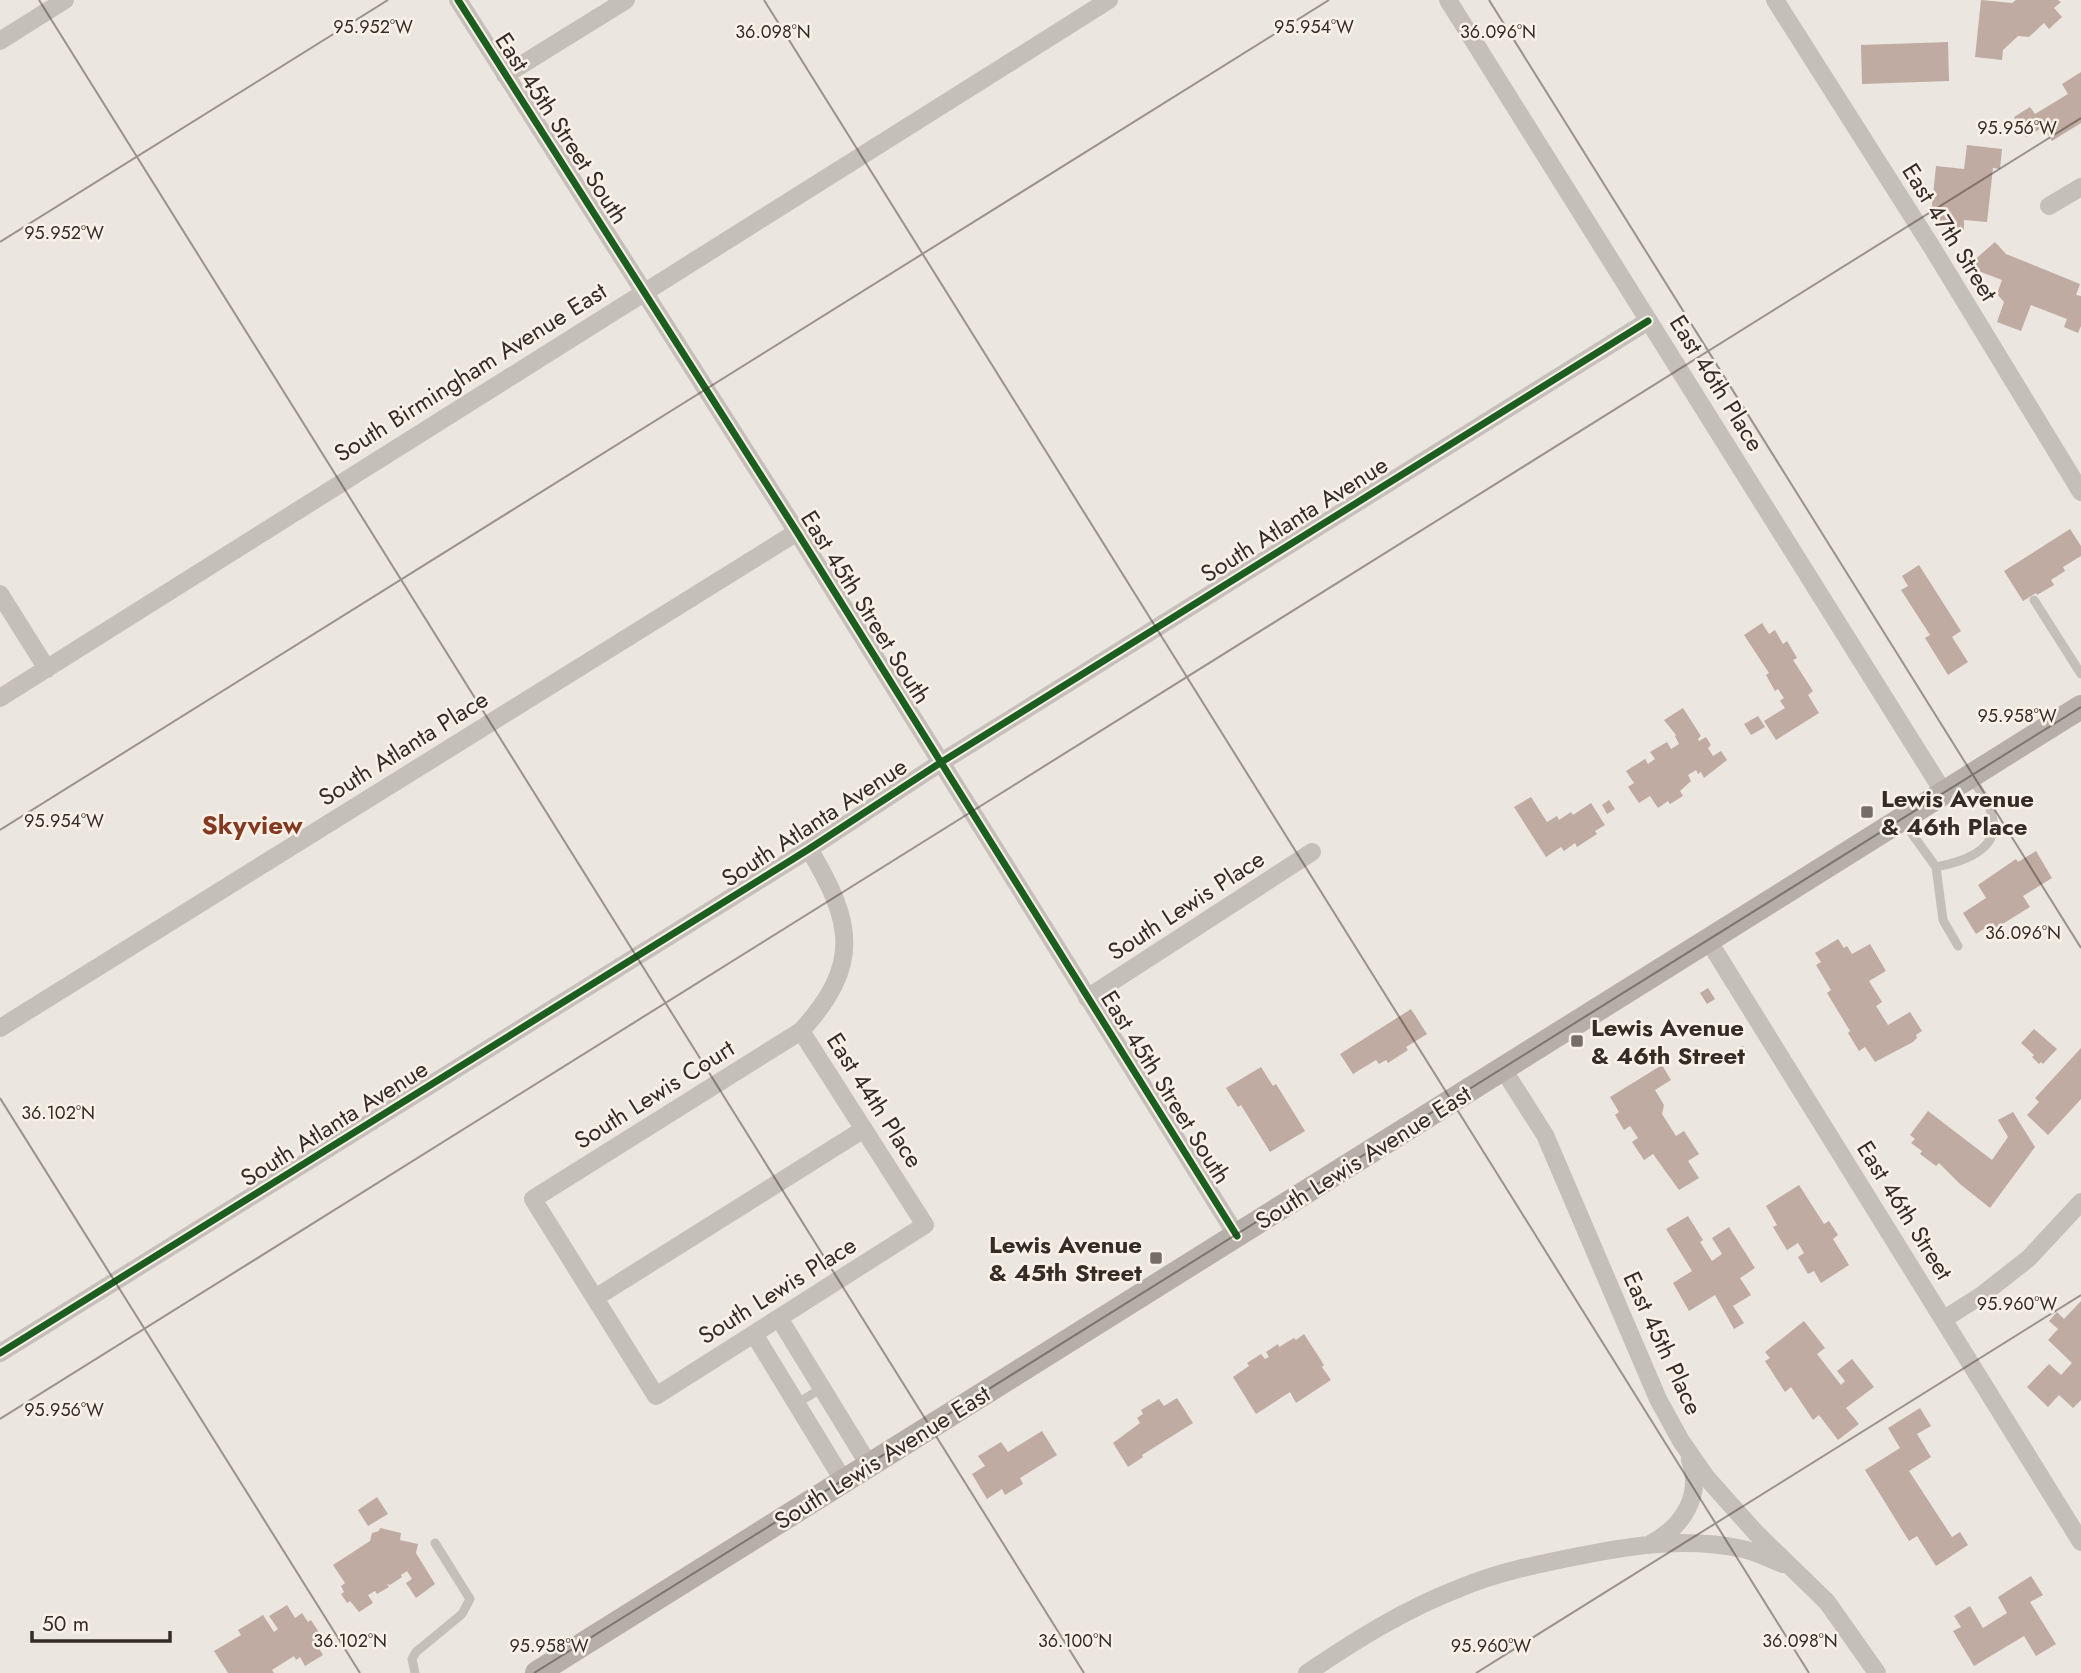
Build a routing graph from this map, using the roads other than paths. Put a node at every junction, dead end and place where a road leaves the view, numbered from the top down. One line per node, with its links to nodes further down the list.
1 (65, 0): 7 (street)
2 (458, 0): 8 (street, East 45th Street South)
3 (626, 0): 8 (street)
4 (1448, 0): 12 (street, East 46th Place)
5 (1775, 0): 13 (street, East 47th Street)
6 (1101, 2): 11 (street, South Birmingham Avenue East)
7 (0, 41)
8 (505, 75): 11 (street, East 45th Street South)
9 (2081, 187): 10 (street)
10 (2049, 206)
11 (644, 292): 14 (street, East 45th Street South); 17 (street, South Birmingham Avenue East)
12 (1648, 321): 21 (street, South Atlanta Avenue); 23 (street, East 46th Place)
13 (2081, 492)
14 (797, 532): 21 (street, East 45th Street South); 31 (street, South Atlanta Place)
15 (0, 594): 17 (street)
16 (2034, 600): 18 (lane)
17 (47, 669): 19 (street, South Birmingham Avenue East)
18 (2081, 674)
19 (0, 698)
20 (2081, 707): 22 (main road, South Lewis Avenue East)
21 (940, 763): 25 (street, South Atlanta Avenue); 30 (street, East 45th Street South)
22 (1970, 776): 23 (main road, South Lewis Avenue East); 27 (lane)
23 (1944, 793): 24 (main road, South Lewis Avenue East)
24 (1902, 819): 27 (lane); 28 (main road, South Lewis Avenue East)
25 (809, 849): 32 (street, East 44th Place); 42 (street, South Atlanta Avenue)
26 (1312, 852): 30 (street, South Lewis Place)
27 (1936, 867): 29 (lane)
28 (1708, 940): 33 (main road, South Lewis Avenue East); 40 (street, East 46th Street)
29 (1958, 946)
30 (1087, 998): 37 (street, East 45th Street South)
31 (0, 1028)
32 (801, 1031): 34 (street, East 44th Place); 38 (street, South Lewis Court)
33 (1503, 1069): 37 (main road, South Lewis Avenue East); 45 (street, East 45th Place)
34 (864, 1129): 36 (street, East 44th Place); 38 (street)
35 (2081, 1202): 40 (street)
36 (925, 1225): 39 (street, South Lewis Place)
37 (1237, 1236): 46 (main road, South Lewis Avenue East)
38 (595, 1298): 41 (street, South Lewis Place)
39 (779, 1318): 41 (street, South Lewis Place); 43 (street)
40 (1944, 1318): 49 (street, East 46th Street)
41 (754, 1334): 44 (street)
42 (0, 1353)
43 (822, 1388): 44 (lane); 46 (street)
44 (796, 1404): 47 (street)
45 (1686, 1447): 50 (street); 51 (street, East 45th Place)
46 (869, 1465): 47 (main road, South Lewis Avenue East)
47 (843, 1480): 53 (main road, South Lewis Avenue East)
48 (435, 1542): 52 (lane)
49 (2081, 1542)
50 (1652, 1543): 51 (street); 54 (street)
51 (1797, 1574): 55 (street, East 45th Place)
52 (415, 1673)
53 (537, 1673)
54 (1307, 1673)
55 (1877, 1673)

